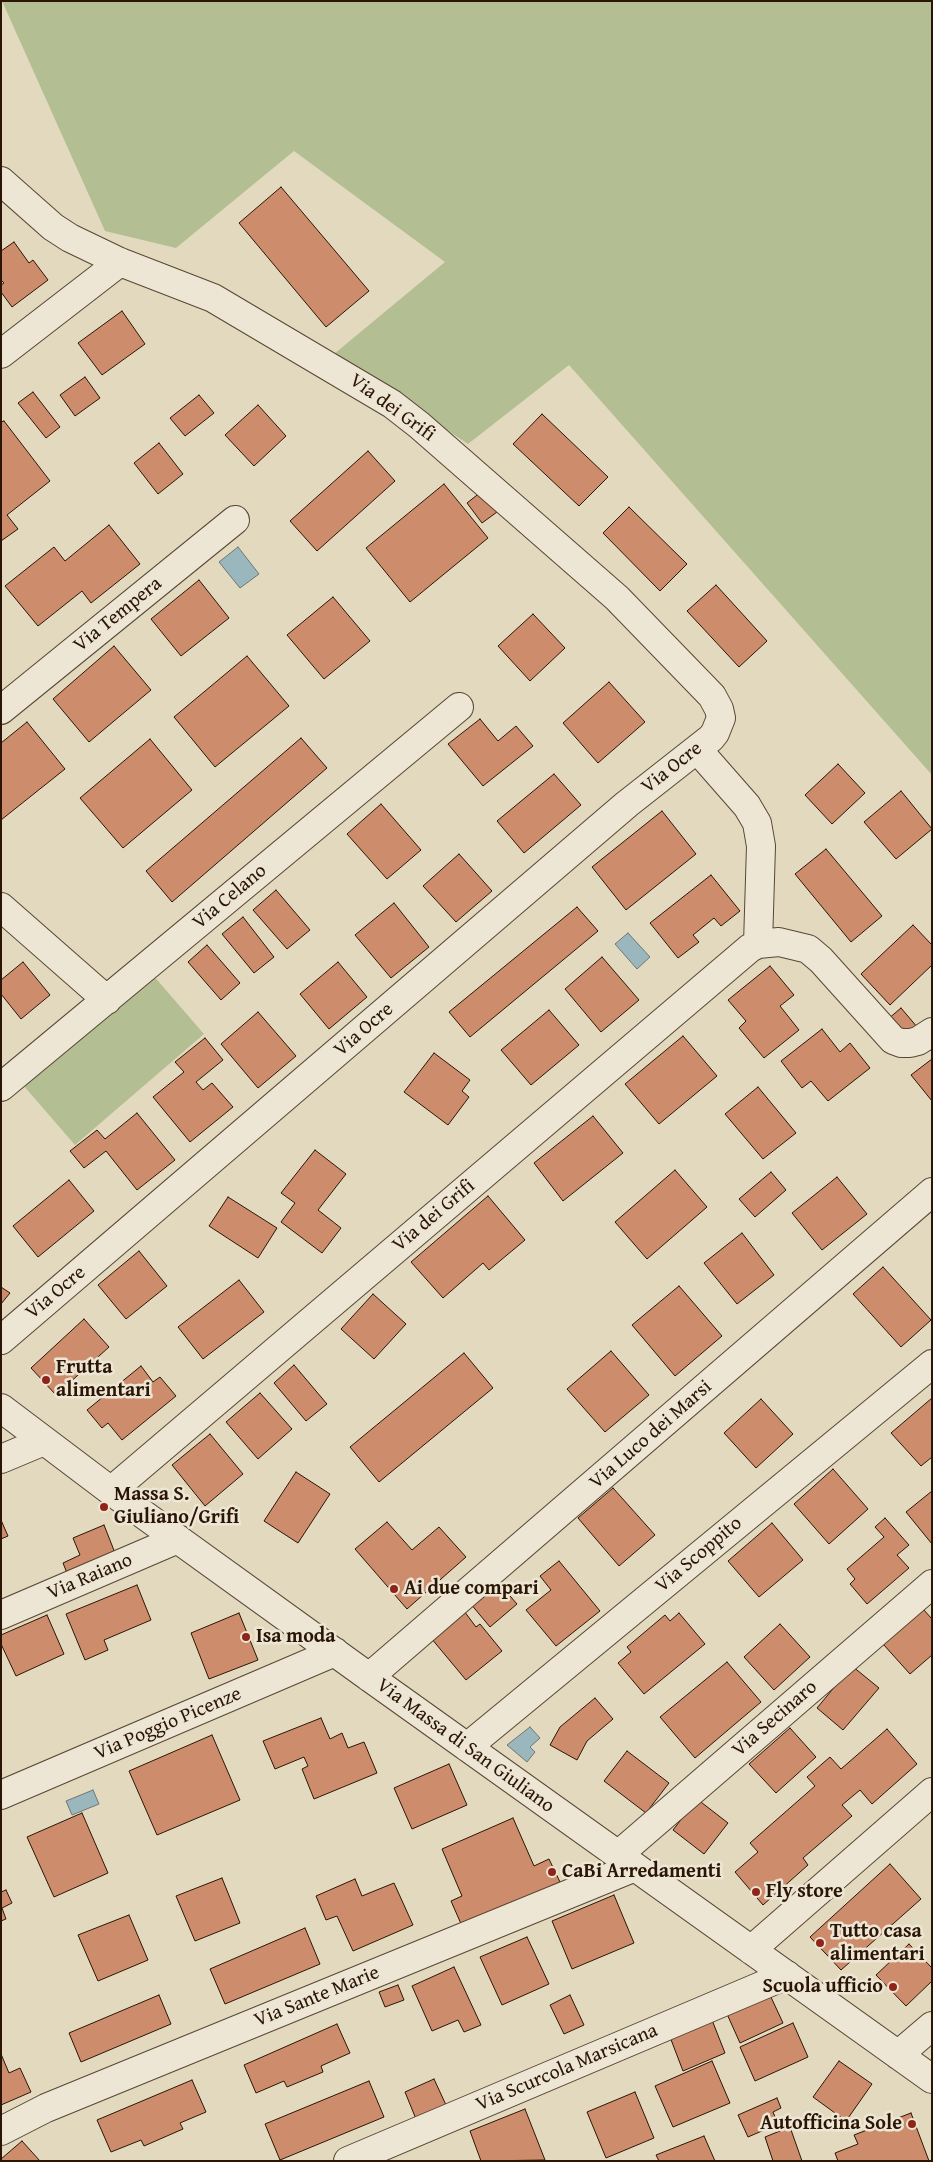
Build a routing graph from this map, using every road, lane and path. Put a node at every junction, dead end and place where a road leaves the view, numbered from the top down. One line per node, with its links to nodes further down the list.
1 (1, 181): 2 (street, Via dei Grifi)
2 (120, 262): 3 (street); 7 (street, Via dei Grifi)
3 (1, 354)
4 (235, 520): 6 (street, Via Tempera)
5 (459, 708): 11 (street, Via Celano)
6 (1, 710)
7 (721, 718): 8 (street, Via Ocre)
8 (697, 749): 10 (street); 15 (street, Via Ocre)
9 (1, 907): 11 (street)
10 (758, 944): 12 (street); 20 (street, Via dei Grifi)
11 (106, 1000): 13 (street, Via Celano)
12 (932, 1032)
13 (1, 1087)
14 (932, 1192): 25 (street, Via Luco dei Marsi)
15 (1, 1340)
16 (932, 1364): 26 (street, Via Scoppito)
17 (1, 1408): 18 (street, Via Massa di San Giuliano)
18 (44, 1441): 19 (street); 20 (street, Via Massa di San Giuliano)
19 (1, 1459)
20 (112, 1491): 21 (street, Via Massa di San Giuliano)
21 (178, 1539): 23 (street, Via Raiano); 24 (street, Via Massa di San Giuliano)
22 (932, 1584): 29 (street, Via Secinaro)
23 (1, 1615)
24 (335, 1652): 25 (street, Via Massa di San Giuliano); 28 (street, Via Poggio Picenze)
25 (369, 1677): 26 (street, Via Massa di San Giuliano)
26 (467, 1747): 29 (street, Via Massa di San Giuliano)
27 (932, 1792): 30 (street)
28 (1, 1795)
29 (626, 1861): 30 (street, Via Massa di San Giuliano); 35 (street, Via Sante Marie)
30 (751, 1950): 31 (street, Via Massa di San Giuliano)
31 (787, 1976): 33 (street, Via Massa di San Giuliano); 36 (street, Via Scurcola Marsicana)
32 (932, 2026): 33 (street)
33 (898, 2055): 34 (street, Via Massa di San Giuliano)
34 (932, 2079)
35 (1, 2131)
36 (348, 2161)

